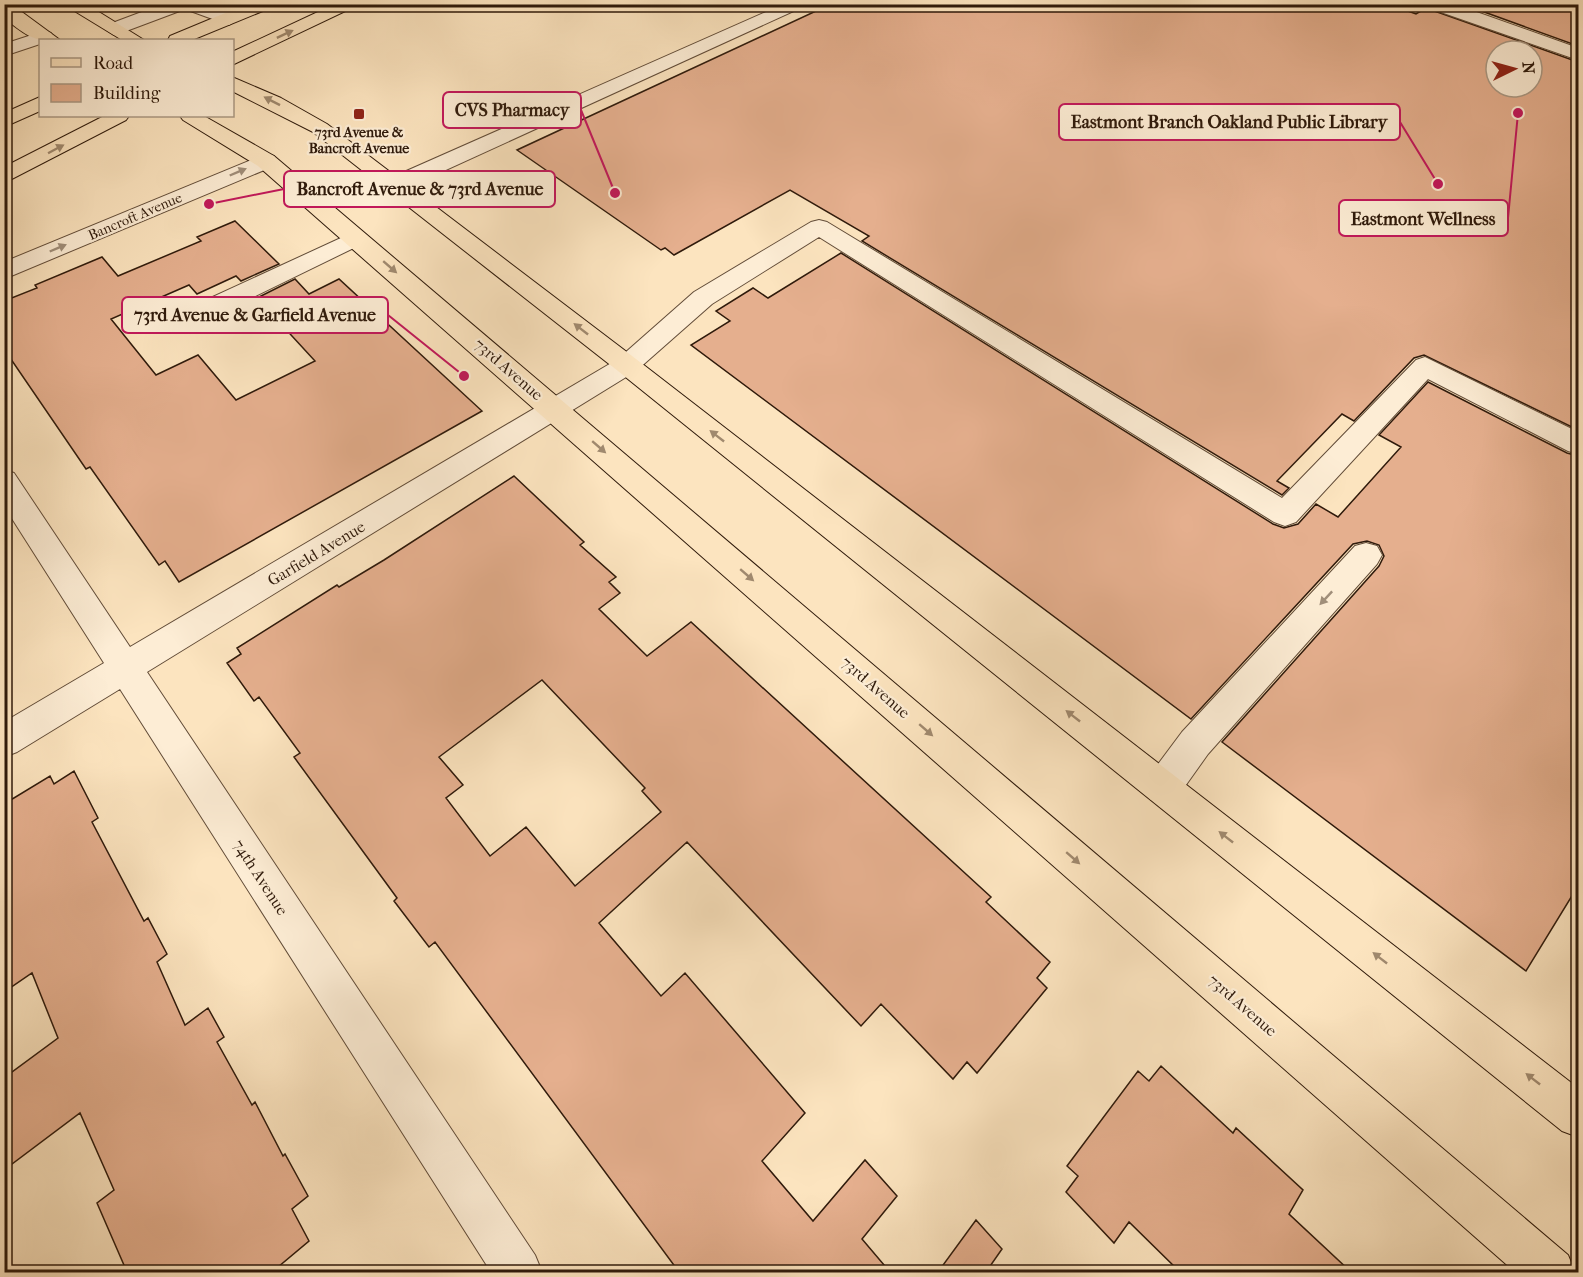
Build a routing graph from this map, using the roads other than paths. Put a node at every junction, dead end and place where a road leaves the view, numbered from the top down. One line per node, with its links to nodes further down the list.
1 (72, 4): 10 (main road)
2 (181, 4): 10 (street)
3 (190, 4): 9 (street)
4 (264, 4): 9 (main road)
5 (351, 4): 17 (main road, one-way to 5)
6 (800, 4): 25 (street)
7 (1435, 4): 16 (street)
8 (4, 8): 11 (main road)
9 (229, 19): 13 (main road)
10 (114, 29): 12 (main road)
11 (47, 38)
12 (133, 39)
13 (179, 39)
14 (39, 40): 15 (street)
15 (4, 50)
16 (1578, 54)
17 (234, 58)
18 (234, 84): 25 (main road, one-way to 18)
19 (39, 104): 22 (main road)
20 (117, 117): 24 (main road, one-way to 20)
21 (192, 117): 23 (main road, 73rd Avenue)
22 (4, 121)
23 (266, 161): 26 (main road, 73rd Avenue); 27 (street, Bancroft Avenue, one-way to 23)
24 (4, 177)
25 (394, 185): 29 (main road, one-way to 25)
26 (356, 238): 28 (street); 30 (main road, 73rd Avenue, one-way to 30)
27 (4, 271)
28 (189, 318)
29 (627, 365): 30 (street, Garfield Avenue); 31 (street, Garfield Avenue); 36 (main road, one-way to 29)
30 (555, 409): 34 (street, Garfield Avenue); 39 (main road, 73rd Avenue, one-way to 39)
31 (1578, 444)
32 (4, 481): 34 (street, 74th Avenue)
33 (1366, 555): 36 (street, one-way to 36)
34 (125, 668): 35 (street, Garfield Avenue); 38 (street, 74th Avenue)
35 (4, 741)
36 (1164, 787): 37 (main road, one-way to 36)
37 (1578, 1115)
38 (518, 1272)
39 (1551, 1272)

